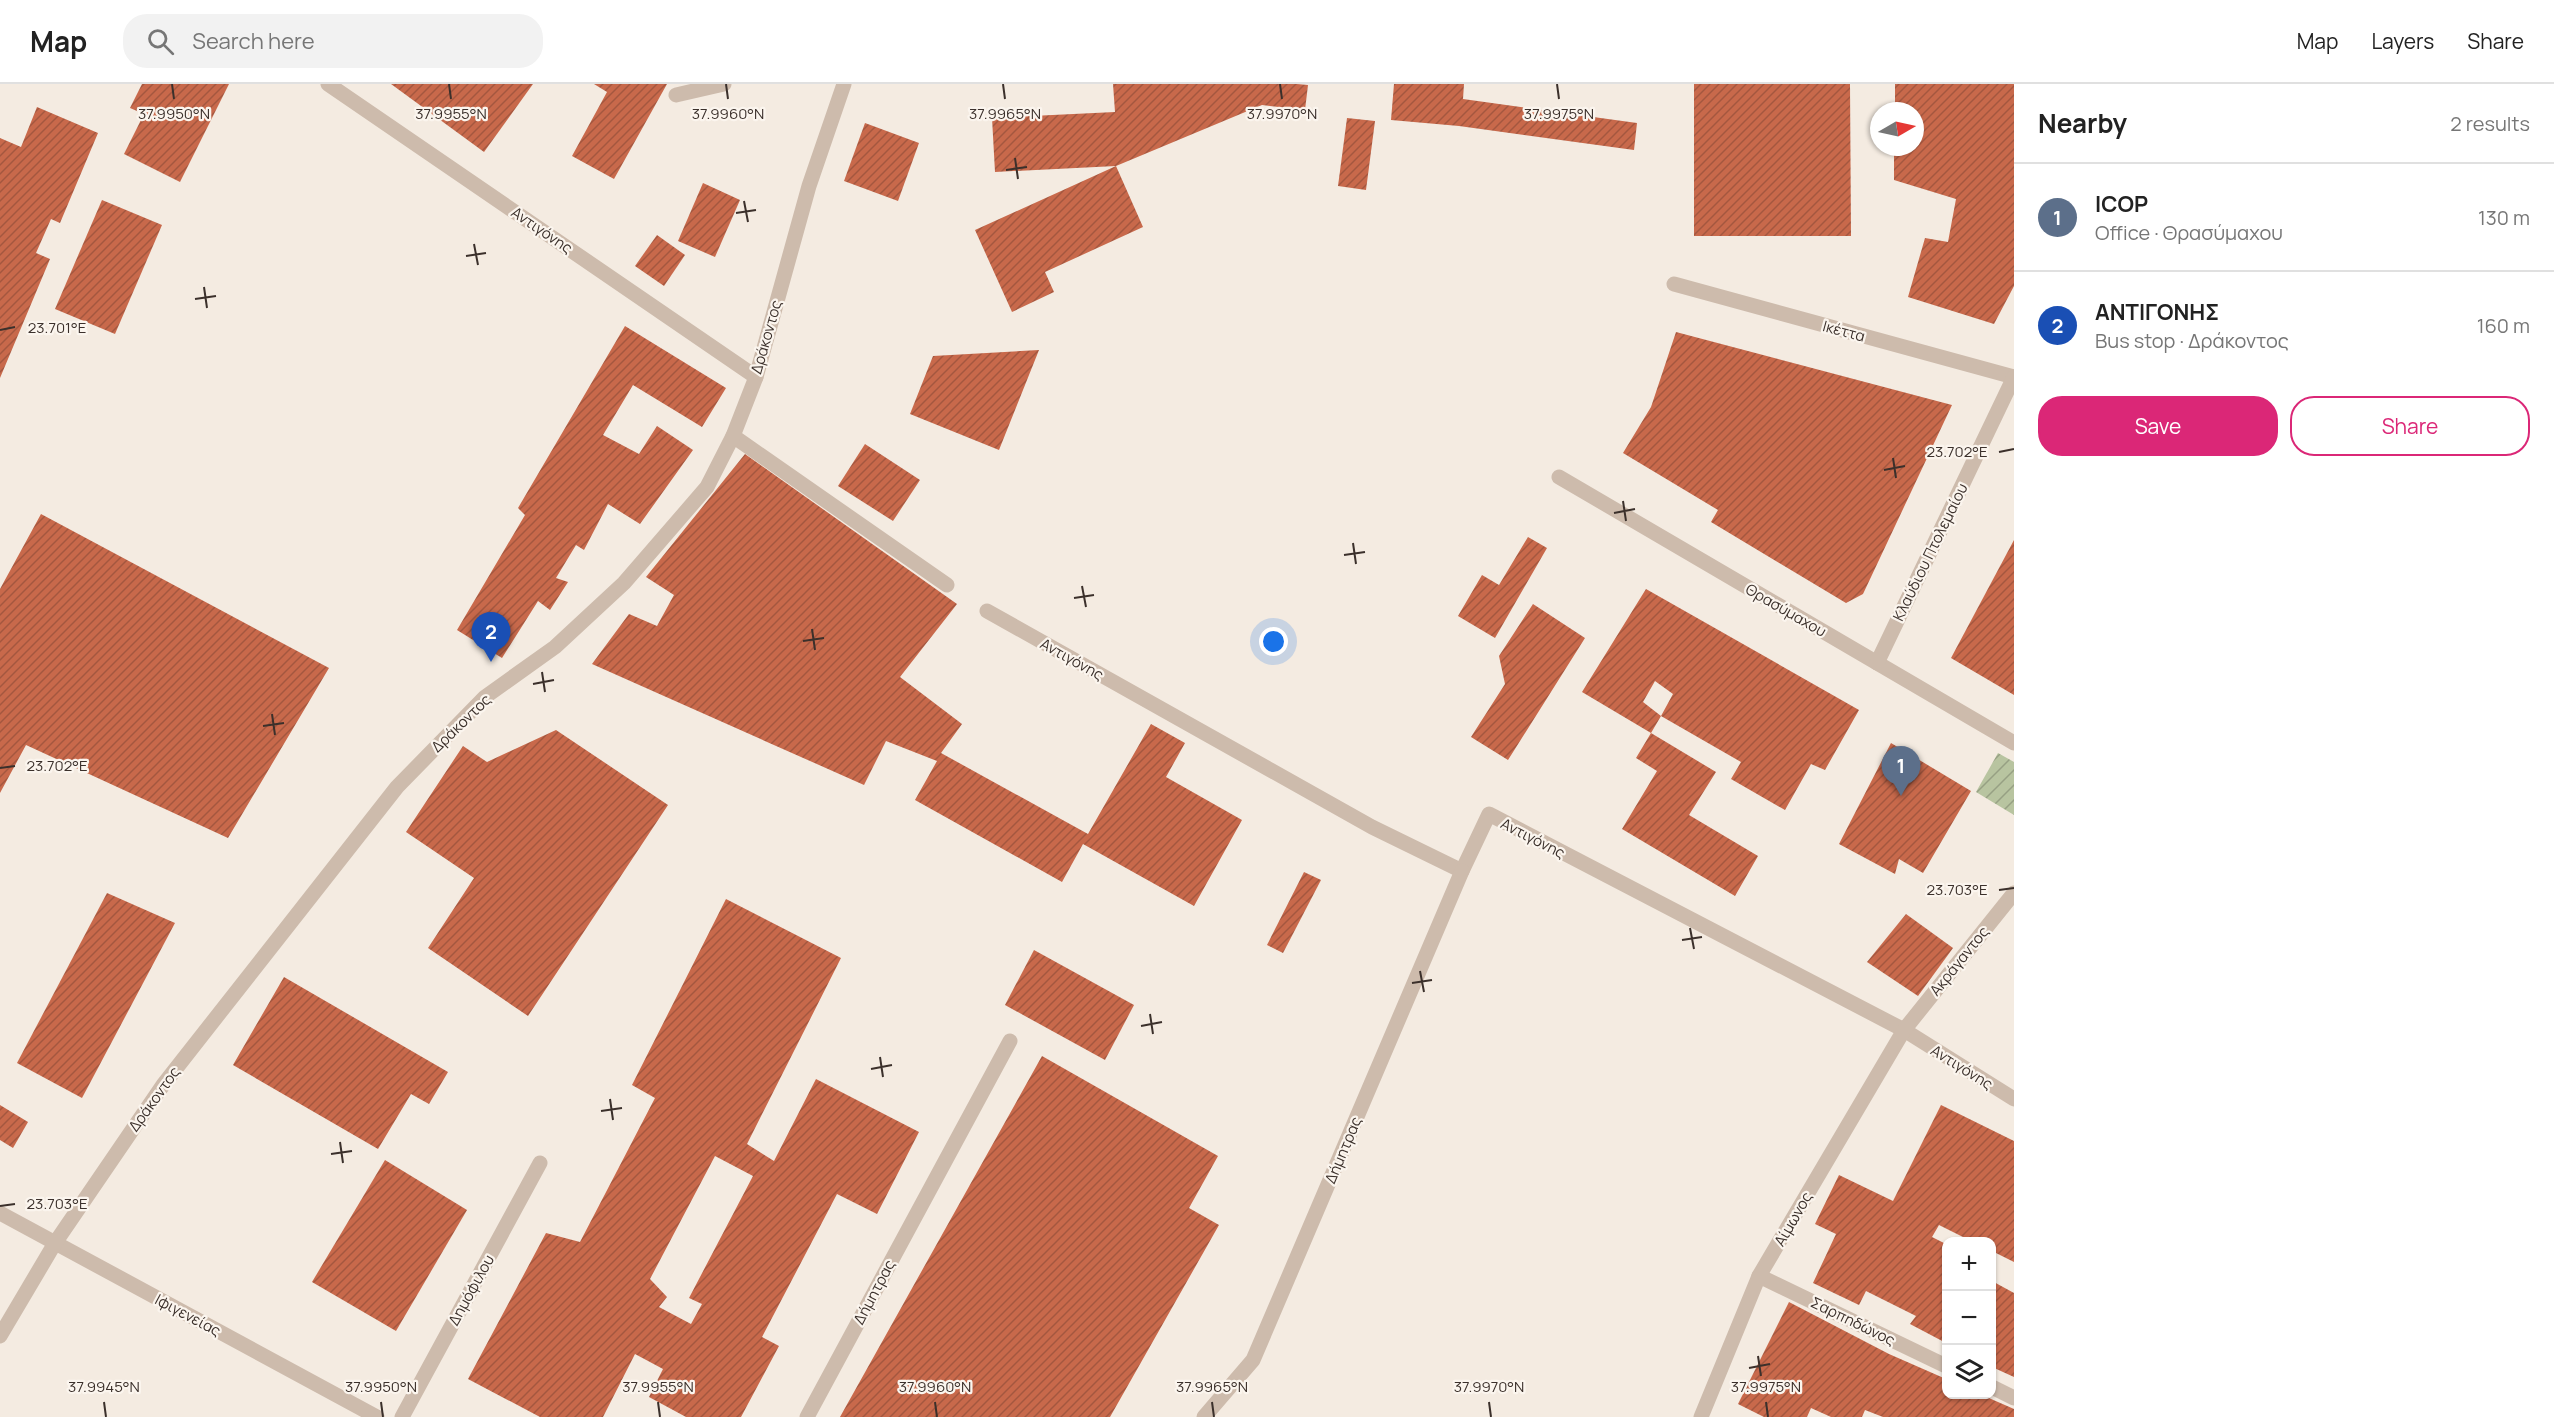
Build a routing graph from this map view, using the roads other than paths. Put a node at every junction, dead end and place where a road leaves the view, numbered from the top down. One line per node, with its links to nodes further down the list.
1 (328, 84): 6 (street, Αντιγόνης)
2 (724, 84): 4 (street)
3 (844, 84): 6 (street, Δράκοντος)
4 (676, 95)
5 (1674, 284): 7 (street, Ικέττα)
6 (756, 377): 8 (street, Δράκοντος)
7 (2014, 377): 12 (street, Κλαύδιου Πτολεμαίου)
8 (733, 436): 10 (street); 21 (street, Δράκοντος)
9 (1558, 477): 12 (street, Θρασύμαχου)
10 (946, 585)
11 (987, 611): 14 (street, Αντιγόνης)
12 (1877, 663): 13 (street, Θρασύμαχου)
13 (2014, 743)
14 (1462, 871): 16 (street, Αντιγόνης); 30 (street, Δήμητρας)
15 (2014, 892): 16 (street, Ακράγαντος)
16 (1904, 1030): 18 (street, Αντιγόνης); 22 (street, Αίμωνος)
17 (1010, 1041): 29 (street, Δήμητρας)
18 (2014, 1099)
19 (540, 1163): 28 (street, Δημόφιλου)
20 (0, 1213): 21 (street, Ιφιγενείας)
21 (55, 1243): 23 (street, Δράκοντος); 27 (street, Ιφιγενείας)
22 (1759, 1276): 24 (street, Σαρπηδώνος); 31 (street, Αίμωνος)
23 (0, 1336)
24 (1942, 1364)
25 (1996, 1389): 26 (street)
26 (2014, 1398)
27 (376, 1417)
28 (402, 1417)
29 (807, 1417)
30 (1204, 1417)
31 (1701, 1417)

